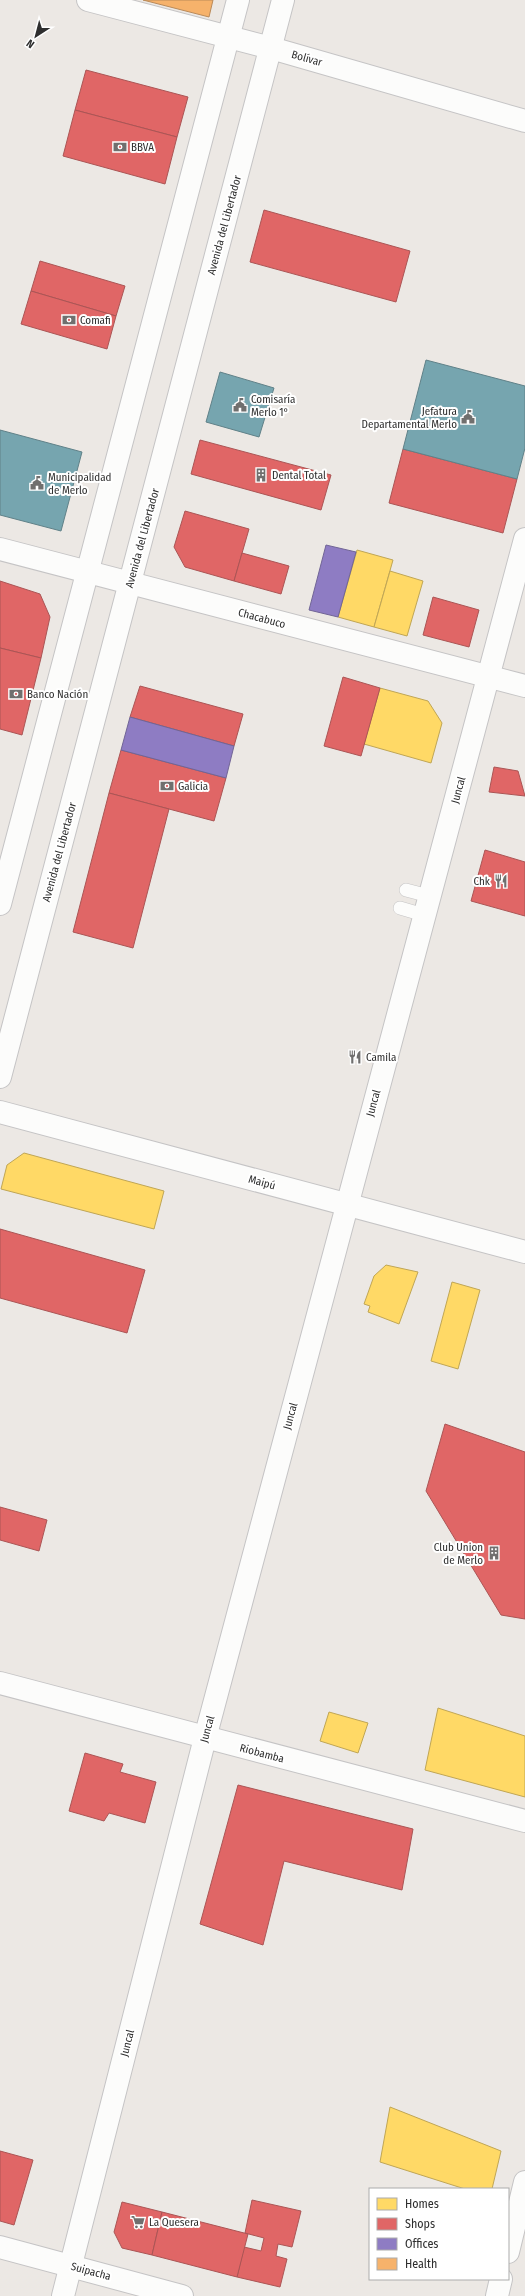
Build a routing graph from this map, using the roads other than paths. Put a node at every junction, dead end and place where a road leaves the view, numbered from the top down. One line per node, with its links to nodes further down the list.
1 (88, 0): 4 (street, Bolívar)
2 (238, 0): 4 (street)
3 (283, 0): 5 (street, Avenida del Libertador)
4 (228, 36): 5 (street, Bolívar); 9 (street)
5 (271, 48): 6 (street, Bolívar); 10 (street, Avenida del Libertador)
6 (525, 121)
7 (525, 538): 11 (street, Juncal)
8 (0, 549): 9 (street, Chacabuco)
9 (87, 572): 10 (street, Chacabuco); 14 (street)
10 (130, 583): 11 (street, Chacabuco); 17 (street, Avenida del Libertador)
11 (490, 677): 12 (street, Chacabuco); 15 (street, Juncal)
12 (525, 686)
13 (406, 890): 15 (lane)
14 (0, 904)
15 (427, 906): 16 (lane); 19 (street, Juncal)
16 (400, 908)
17 (0, 1077)
18 (0, 1112): 19 (street, Maipú)
19 (345, 1205): 20 (street, Maipú); 22 (street, Juncal)
20 (525, 1252)
21 (0, 1682): 22 (street, Riobamba)
22 (205, 1738): 23 (street, Riobamba); 27 (street, Juncal)
23 (525, 1821)
24 (525, 2182): 26 (street)
25 (0, 2247): 27 (street, Suipacha)
26 (509, 2248)
27 (71, 2266): 29 (street, Juncal); 30 (street, Suipacha)
28 (501, 2280): 31 (street)
29 (63, 2296)
30 (182, 2296)
31 (497, 2296)

